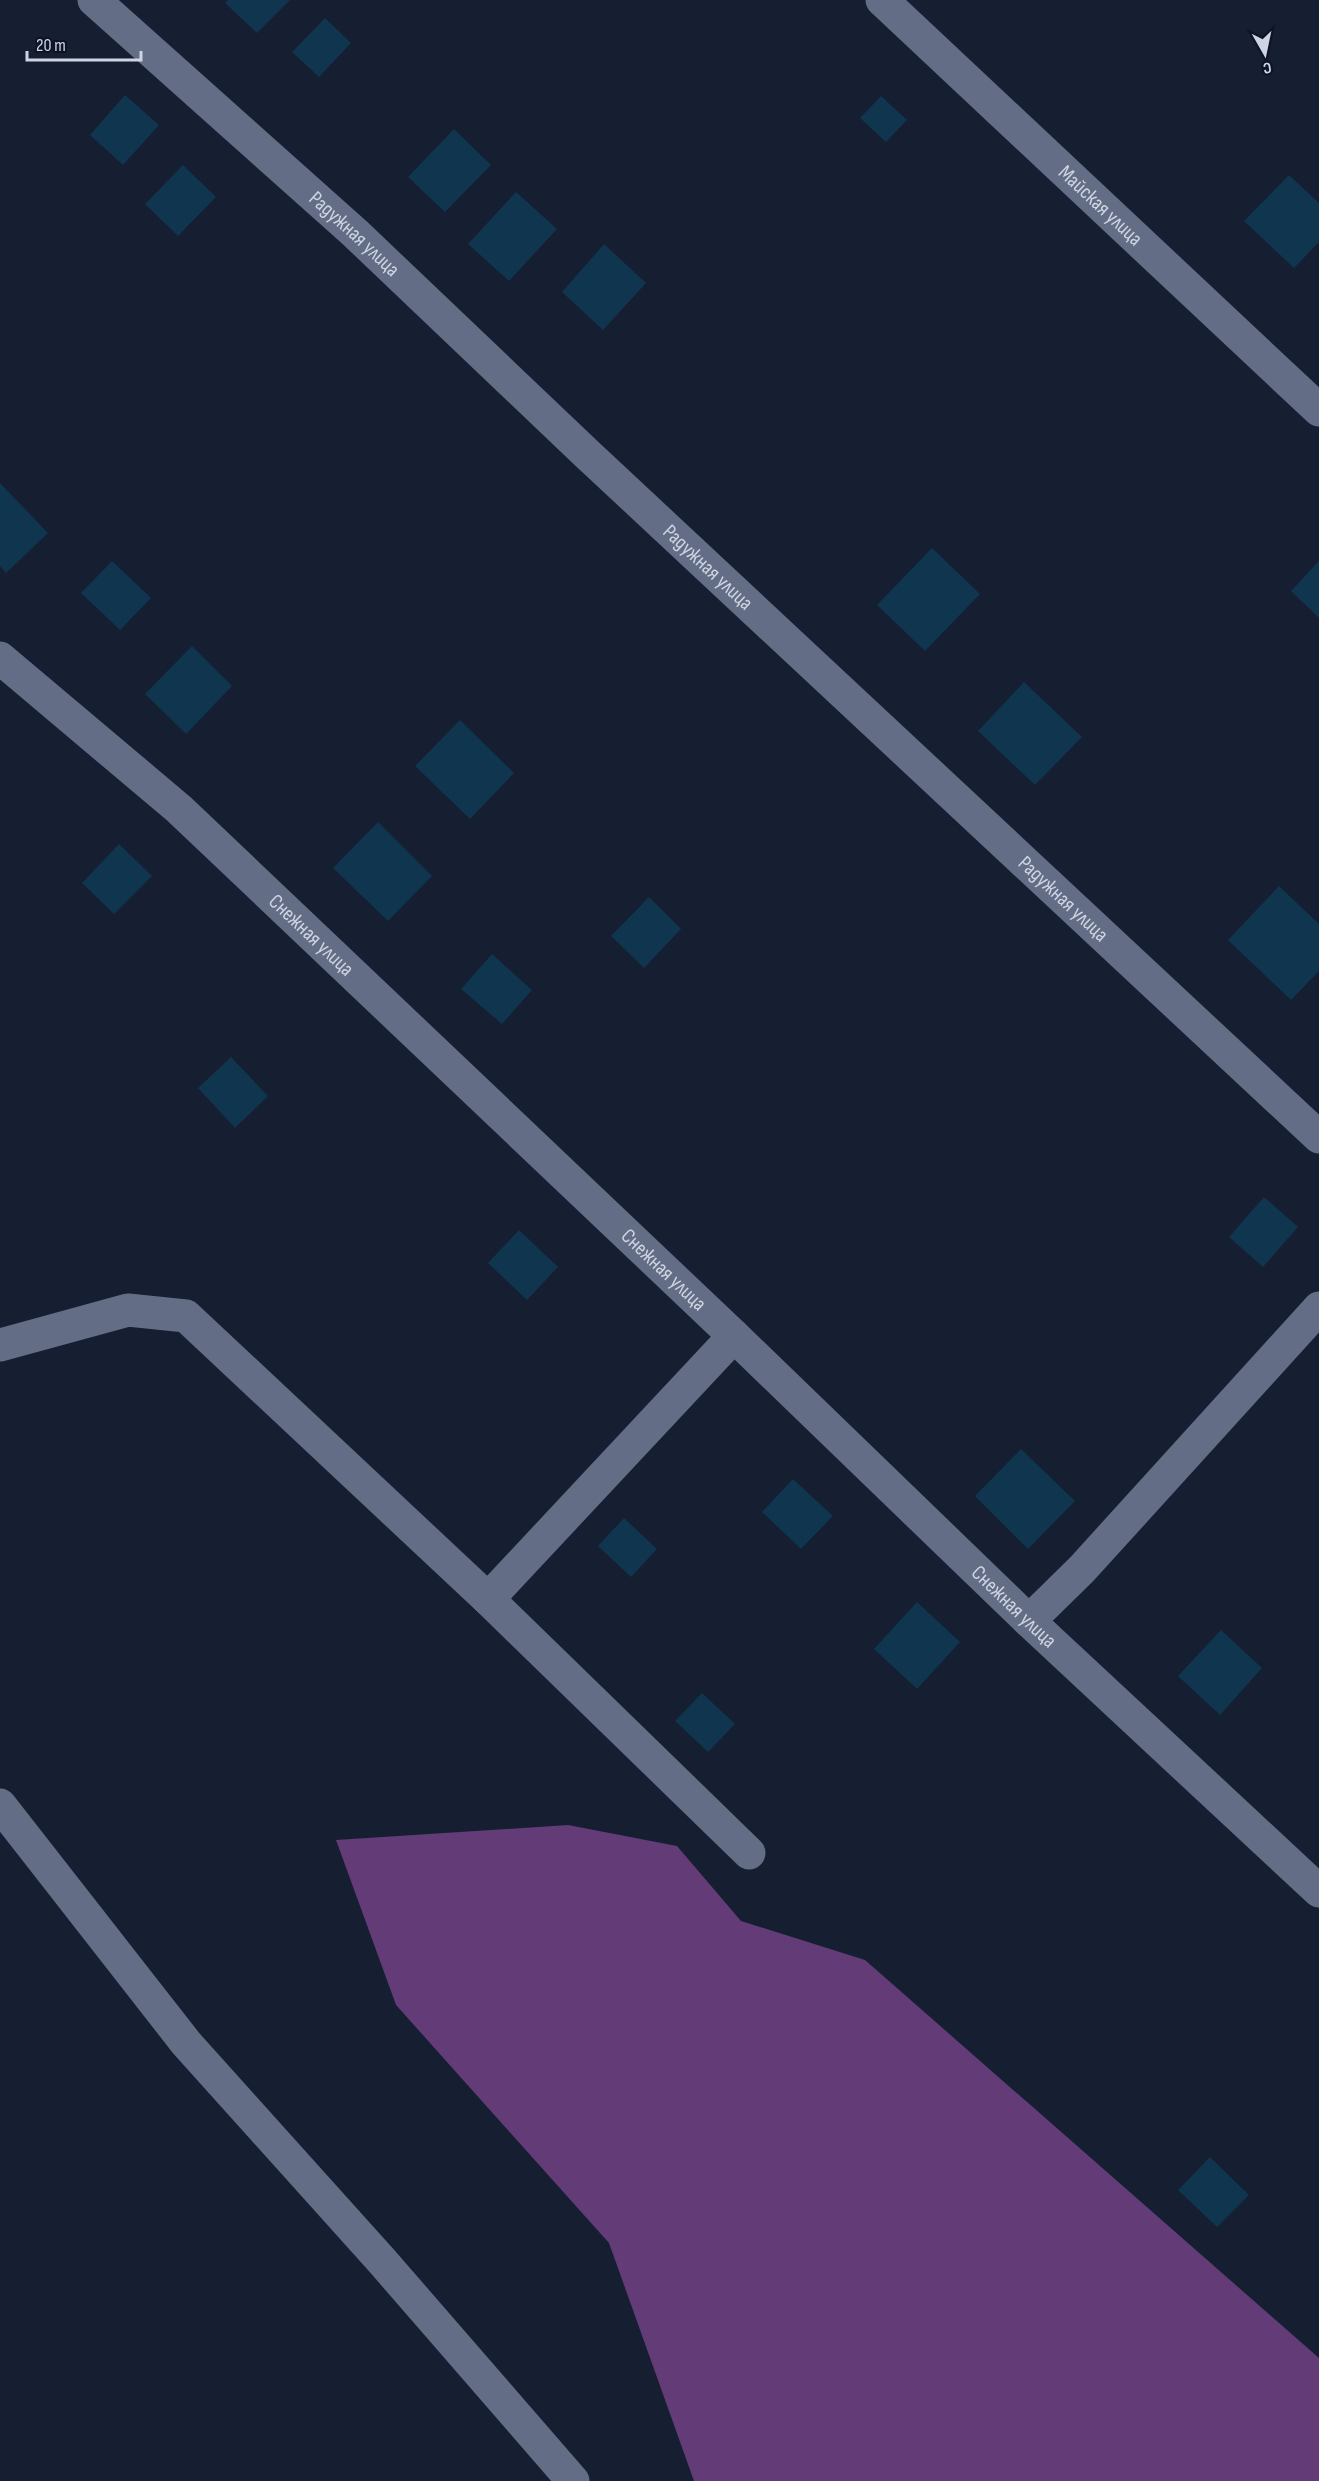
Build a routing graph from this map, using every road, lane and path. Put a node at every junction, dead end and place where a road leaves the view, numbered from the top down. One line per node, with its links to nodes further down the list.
1 (94, 0): 5 (street, Радужная улица)
2 (882, 0): 3 (street, Майская улица)
3 (1319, 410)
4 (0, 658): 7 (street, Снежная улица)
5 (1319, 1137)
6 (1319, 1308): 10 (street)
7 (734, 1335): 9 (street); 10 (street, Снежная улица)
8 (0, 1345): 9 (street)
9 (488, 1599): 12 (street)
10 (1029, 1621): 13 (street, Снежная улица)
11 (0, 1805): 14 (street)
12 (749, 1852)
13 (1319, 1890)
14 (573, 2481)

